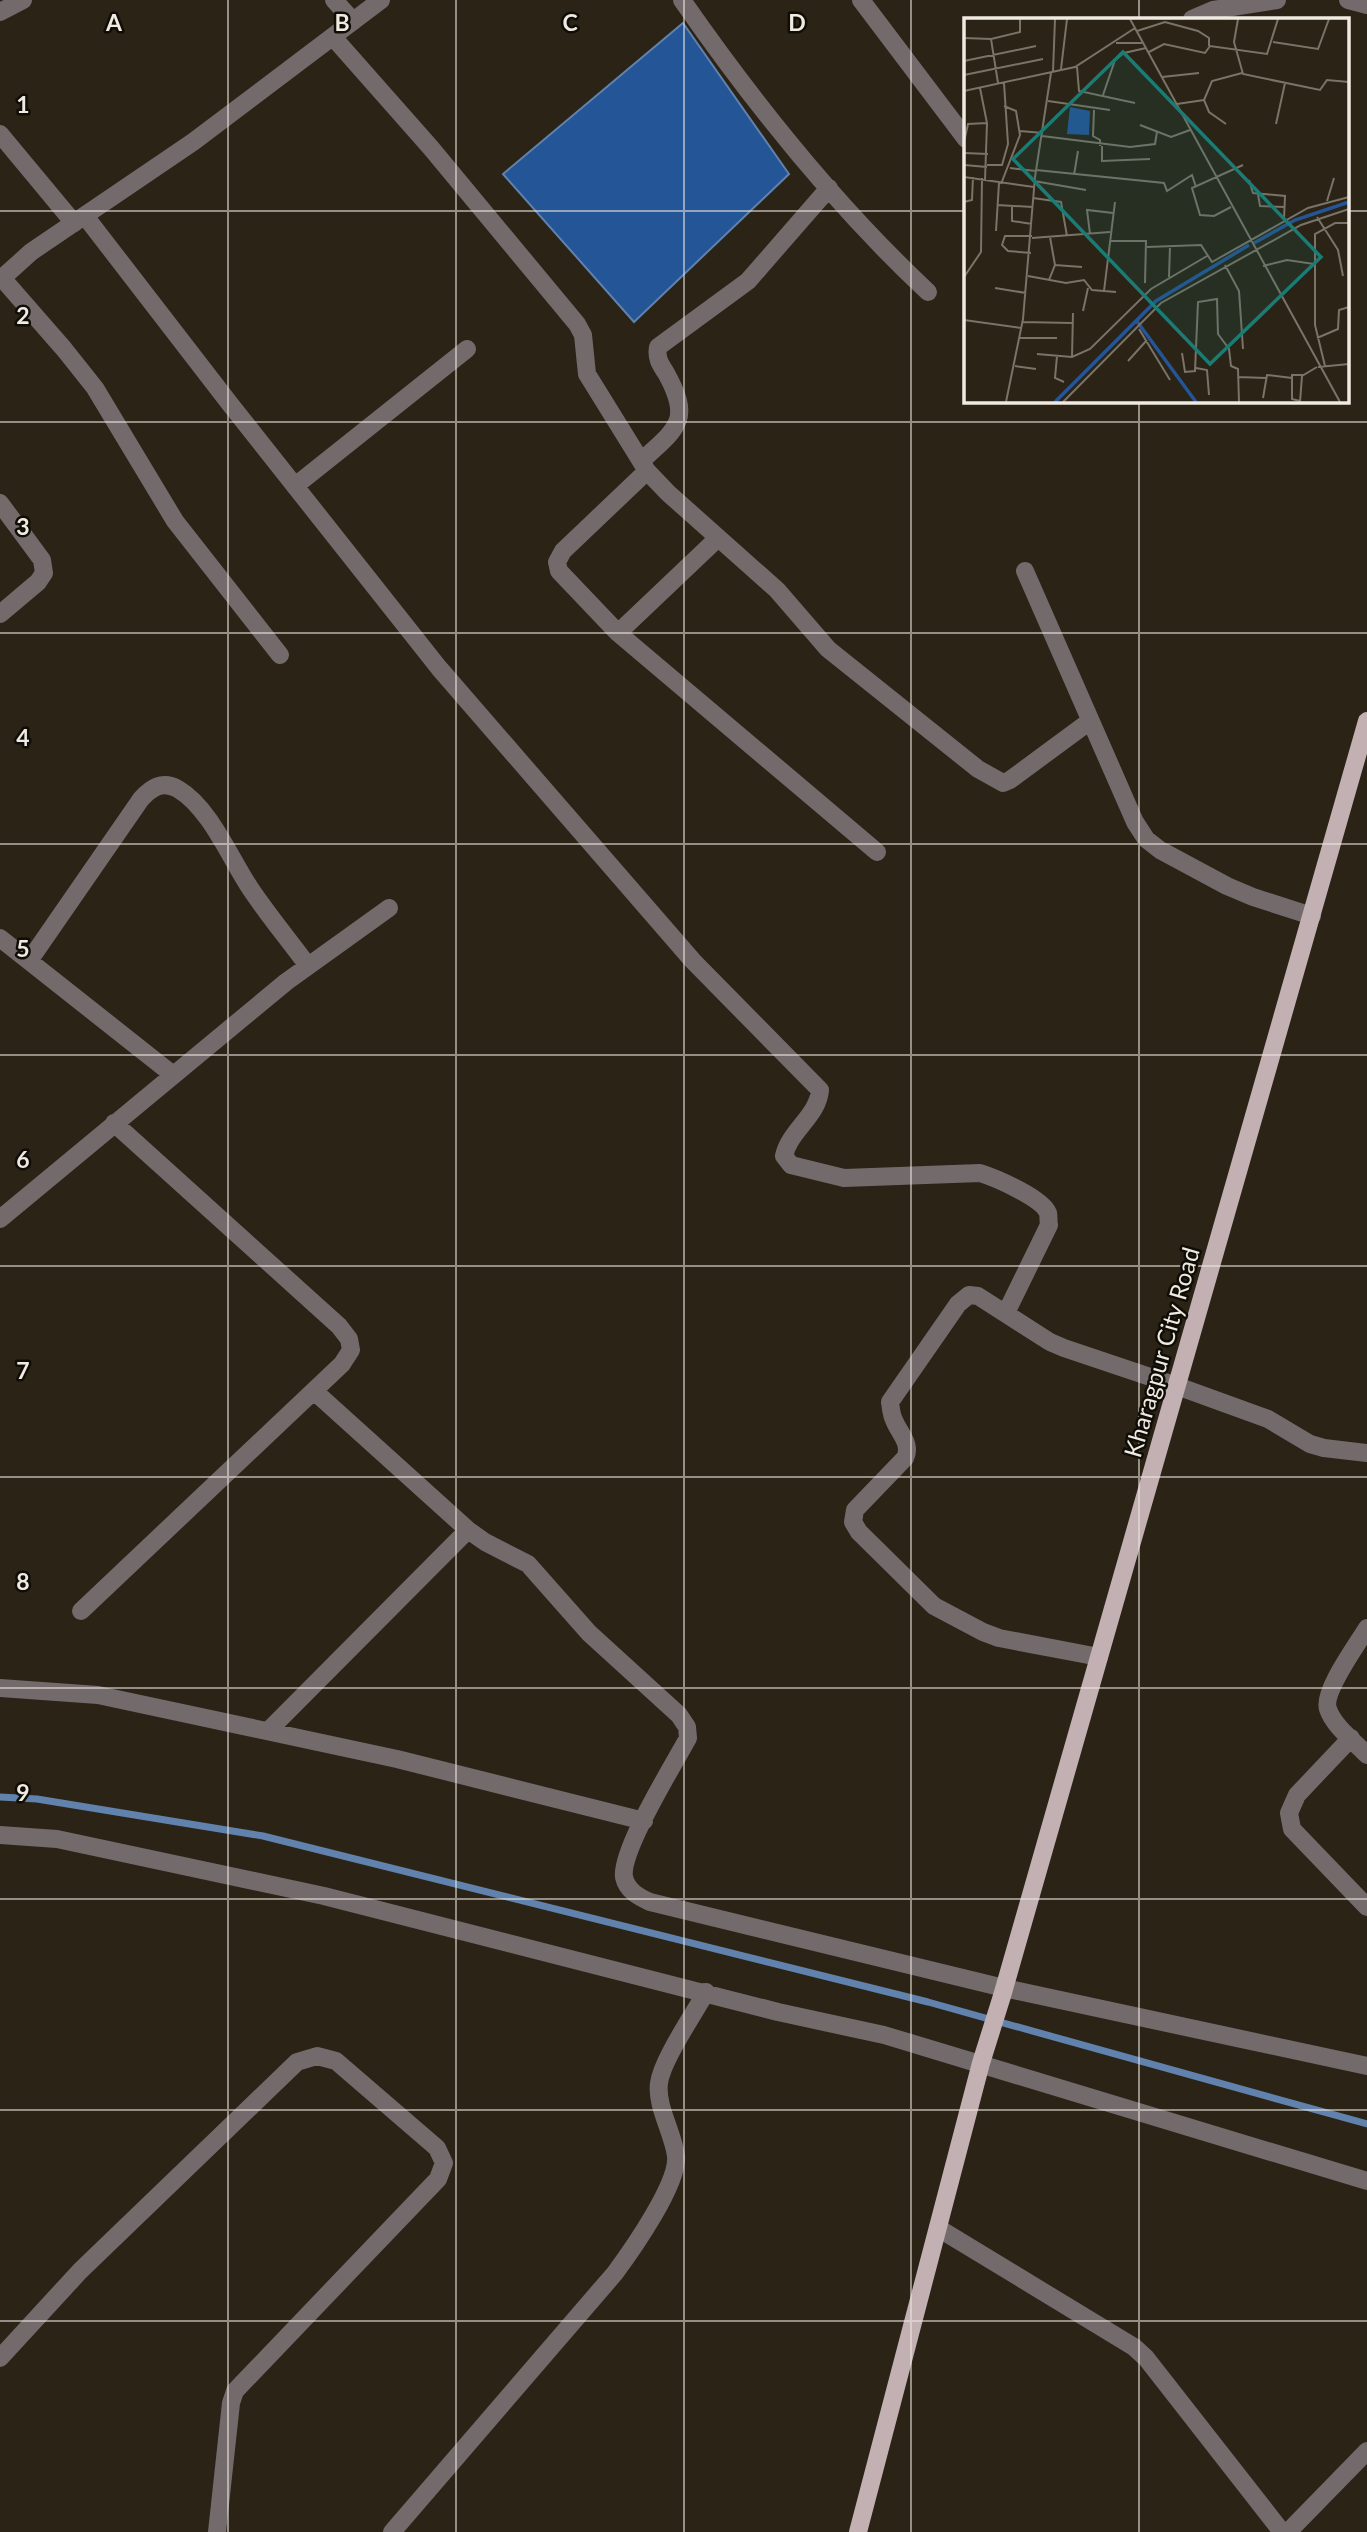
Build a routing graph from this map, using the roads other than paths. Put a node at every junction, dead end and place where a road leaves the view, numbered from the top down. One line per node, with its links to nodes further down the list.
1 (23, 0): 9 (street)
2 (334, 0): 11 (street)
3 (381, 0): 11 (street)
4 (682, 0): 15 (street)
5 (860, 0): 14 (street)
6 (1277, 0): 10 (street)
7 (1348, 0): 8 (street)
8 (1367, 5)
9 (0, 12)
10 (1194, 18)
11 (353, 21): 12 (street)
12 (333, 37): 16 (street); 20 (street)
13 (0, 134): 16 (street)
14 (964, 136)
15 (829, 188): 18 (street); 20 (street)
16 (79, 220): 17 (street); 21 (street)
17 (1, 279): 27 (street)
18 (928, 292)
19 (467, 349): 21 (street)
20 (644, 466): 23 (street); 26 (street)
21 (295, 486): 39 (street)
22 (0, 503): 25 (street)
23 (718, 538): 26 (street); 29 (street)
24 (1025, 572): 29 (street)
25 (0, 614)
26 (618, 633): 30 (street)
27 (279, 655)
28 (1367, 720): 32 (main road, Kharagpur City Road)
29 (1090, 721): 32 (street)
30 (877, 852)
31 (389, 908): 35 (street)
32 (1312, 916): 40 (main road, Kharagpur City Road)
33 (0, 938): 34 (street)
34 (29, 961): 35 (street); 36 (street)
35 (308, 966): 36 (street)
36 (172, 1074): 37 (street)
37 (114, 1123): 38 (street); 41 (street)
38 (0, 1219)
39 (1006, 1313): 40 (street); 46 (street)
40 (1177, 1386): 42 (street); 46 (main road, Kharagpur City Road)
41 (314, 1391): 43 (street); 44 (street)
42 (1367, 1453)
43 (468, 1530): 48 (street); 51 (street)
44 (81, 1611)
45 (1367, 1628): 49 (street)
46 (1099, 1657): 55 (main road, Kharagpur City Road)
47 (0, 1688): 48 (street)
48 (268, 1731): 51 (street)
49 (1351, 1738): 50 (street); 53 (street)
50 (1367, 1755)
51 (644, 1821): 55 (street)
52 (0, 1835): 54 (street)
53 (1367, 1907)
54 (706, 1992): 56 (street); 63 (street)
55 (1003, 1992): 56 (main road, Kharagpur City Road); 57 (street)
56 (981, 2063): 58 (street); 59 (main road, Kharagpur City Road)
57 (1366, 2064)
58 (1367, 2181)
59 (938, 2228): 64 (main road, Kharagpur City Road); 65 (street)
60 (0, 2358): 62 (street)
61 (1367, 2451): 66 (street)
62 (217, 2532)
63 (392, 2532)
64 (859, 2532)
65 (1282, 2532)
66 (1288, 2532)

